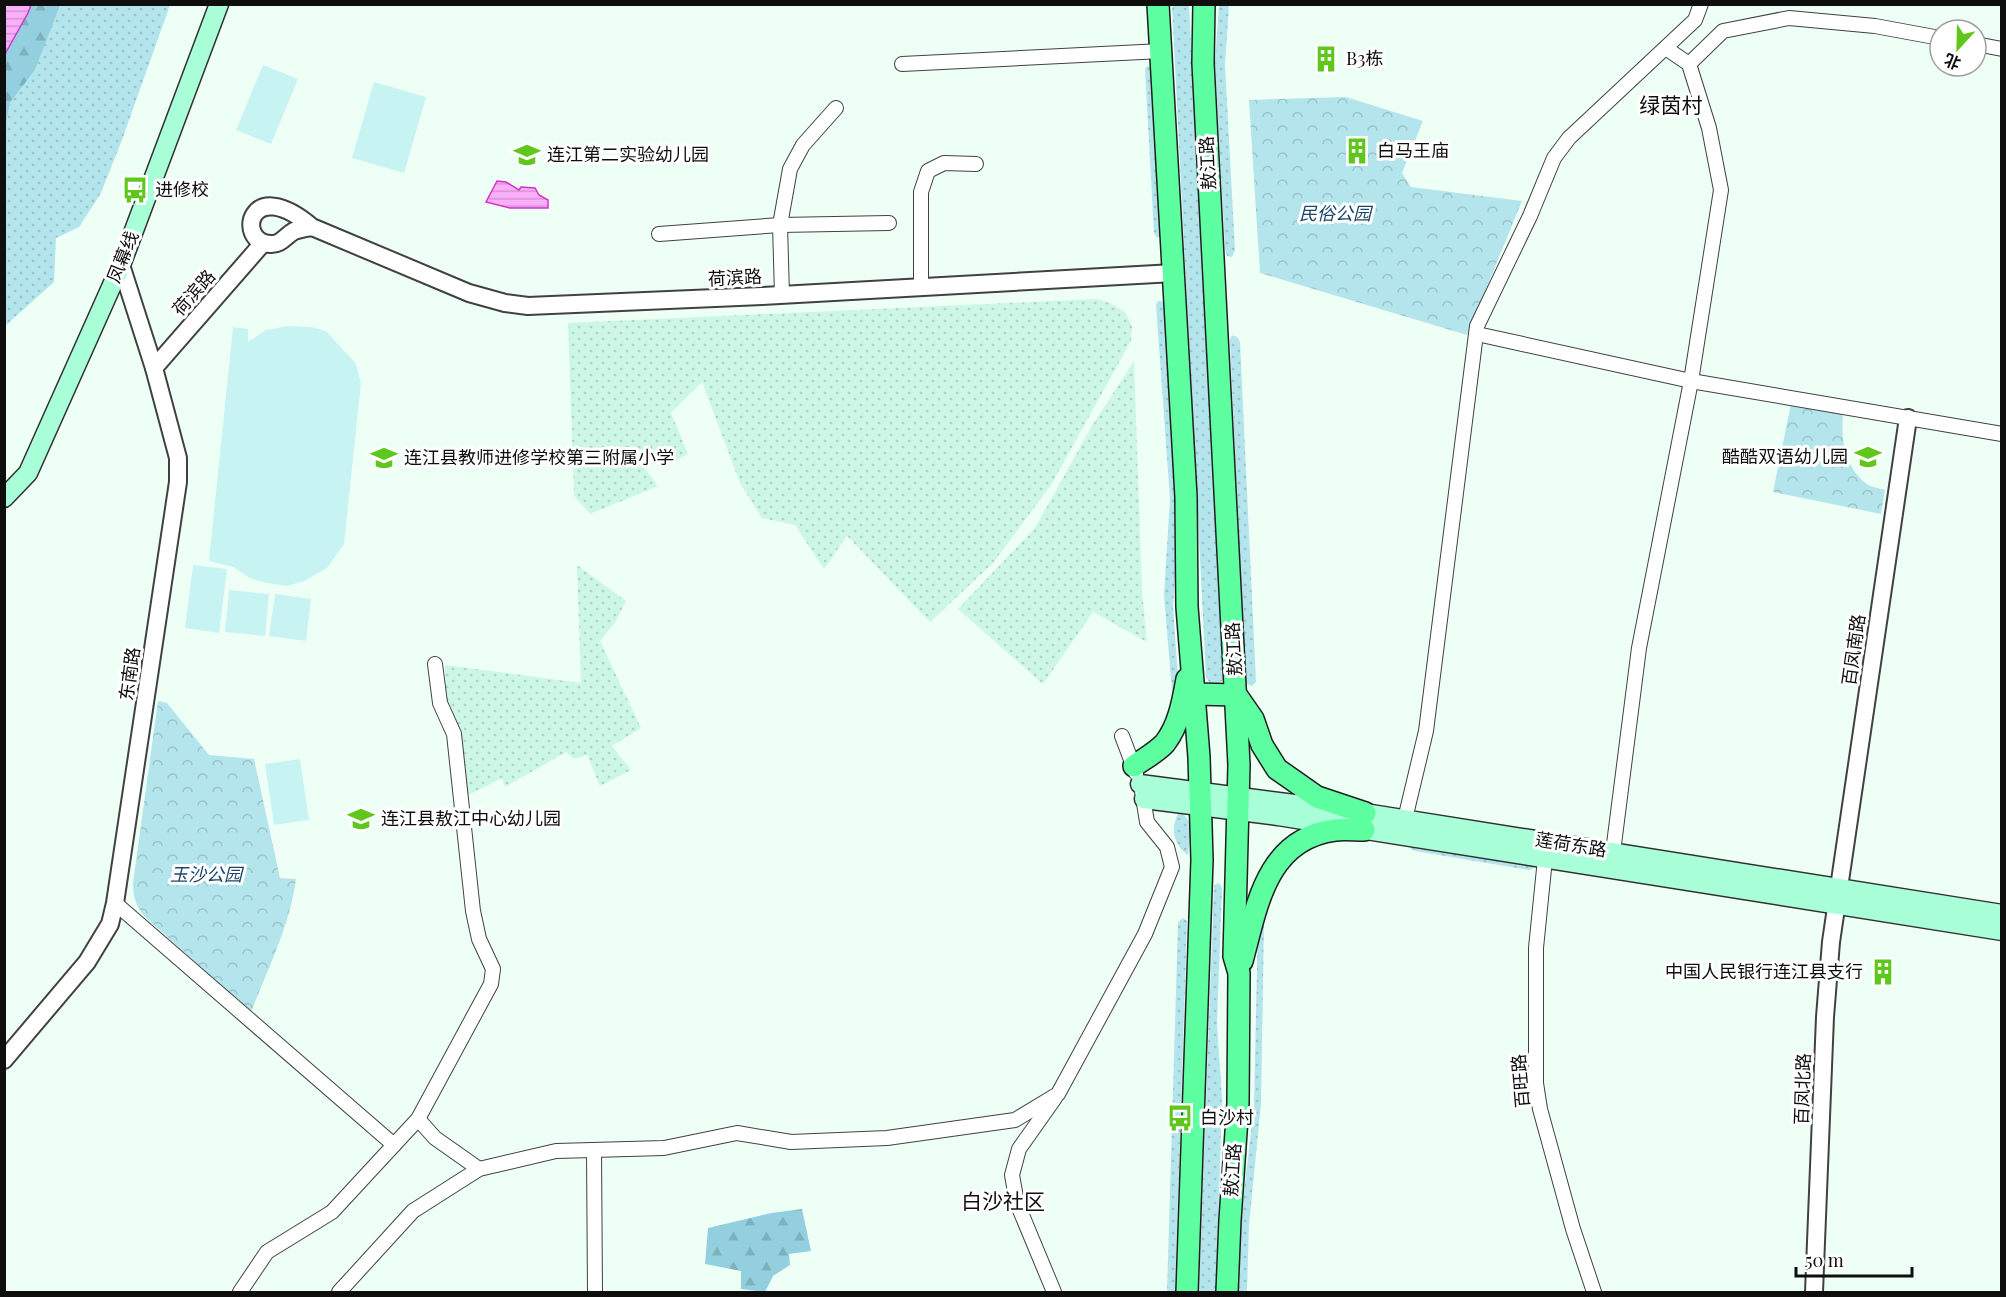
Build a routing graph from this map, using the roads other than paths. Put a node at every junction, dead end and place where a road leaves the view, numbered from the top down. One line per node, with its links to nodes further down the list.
1 (219, 4): 17 (main road, 凤幕线)
2 (1158, 4): 7 (main road)
3 (1204, 4): 30 (main road, 敖江路)
4 (1701, 4): 6 (street)
5 (1928, 36): 9 (street)
6 (1666, 49): 9 (street); 21 (street)
7 (1162, 51): 8 (street); 18 (main road)
8 (902, 64)
9 (1689, 64): 23 (street)
10 (836, 108): 13 (street)
11 (976, 164): 19 (street)
12 (889, 223): 13 (street)
13 (780, 225): 15 (street); 20 (street)
14 (312, 227): 16 (street); 16 (street, 荷滨路); 20 (street, 荷滨路)
15 (659, 234)
16 (263, 243): 22 (street, 荷滨路)
17 (121, 265): 22 (street, 东南路); 26 (main road, 凤幕线)
18 (1174, 273): 19 (street, 荷滨路); 27 (main road)
19 (921, 287): 20 (street, 荷滨路)
20 (782, 295)
21 (1477, 334): 23 (street); 35 (street)
22 (154, 368): 40 (street, 东南路)
23 (1691, 381): 24 (street); 37 (street)
24 (1908, 418): 25 (street); 39 (street, 百凤南路)
25 (2001, 434)
26 (4, 498)
27 (1191, 652): 29 (main road); 32 (main road)
28 (435, 664): 46 (street)
29 (1195, 694): 30 (main road); 33 (main road)
30 (1236, 695): 34 (main road, 敖江路); 36 (main road)
31 (1122, 736): 32 (street)
32 (1139, 783): 33 (main road, 莲荷东路); 45 (street)
33 (1201, 799): 34 (main road, 莲荷东路); 54 (main road)
34 (1238, 803): 36 (main road, 莲荷东路); 43 (main road, 敖江路)
35 (1405, 819): 36 (main road, 莲荷东路); 37 (main road, 莲荷东路)
36 (1364, 822): 38 (main road, 莲荷东路); 43 (main road)
37 (1613, 852): 39 (main road, 莲荷东路)
38 (1545, 859): 39 (main road, 莲荷东路); 56 (street, 百旺路)
39 (1838, 896): 41 (main road, 莲荷东路); 42 (main road, 莲荷东路); 57 (street, 百凤北路)
40 (116, 903): 44 (street, 东南路); 47 (street)
41 (2001, 914)
42 (2001, 931)
43 (1239, 974): 55 (main road, 敖江路)
44 (4, 1060)
45 (1058, 1094): 48 (street); 53 (street)
46 (418, 1119): 47 (street); 49 (street)
47 (394, 1144): 50 (street)
48 (594, 1150): 49 (street); 52 (street)
49 (479, 1169): 51 (street)
50 (240, 1293)
51 (339, 1293)
52 (595, 1293)
53 (1053, 1293)
54 (1187, 1293)
55 (1227, 1293)
56 (1594, 1293)
57 (1814, 1293)

